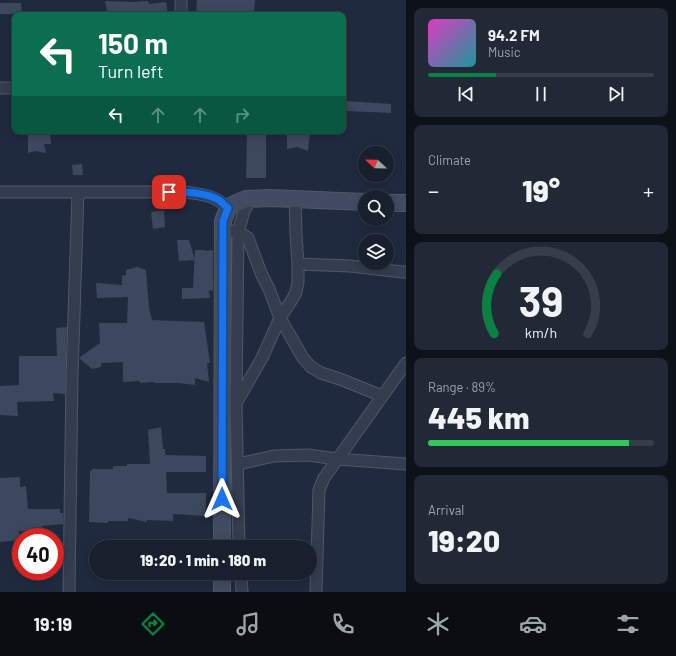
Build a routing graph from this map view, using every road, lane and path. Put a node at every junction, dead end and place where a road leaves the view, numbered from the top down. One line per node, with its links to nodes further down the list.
1 (181, 0): 2 (street)
2 (181, 12)
3 (0, 88): 4 (street)
4 (12, 88)
5 (0, 192): 6 (street)
6 (78, 192): 12 (street); 27 (street)
7 (252, 199): 8 (street); 12 (street); 13 (street)
8 (295, 199): 9 (street); 14 (street)
9 (358, 202)
10 (394, 203): 11 (street)
11 (406, 203)
12 (228, 208): 13 (street)
13 (230, 231): 16 (street); 19 (street); 23 (street)
14 (298, 264): 15 (street); 16 (street)
15 (406, 272)
16 (280, 318): 18 (street); 19 (street)
17 (406, 363): 18 (street)
18 (382, 396): 20 (street)
19 (236, 403): 21 (street)
20 (337, 459): 21 (street); 22 (street); 30 (street)
21 (238, 464): 24 (street)
22 (406, 464)
23 (222, 540)
24 (239, 540)
25 (222, 580): 28 (street)
26 (241, 580): 29 (street)
27 (69, 592)
28 (222, 592)
29 (242, 592)
30 (316, 592)

